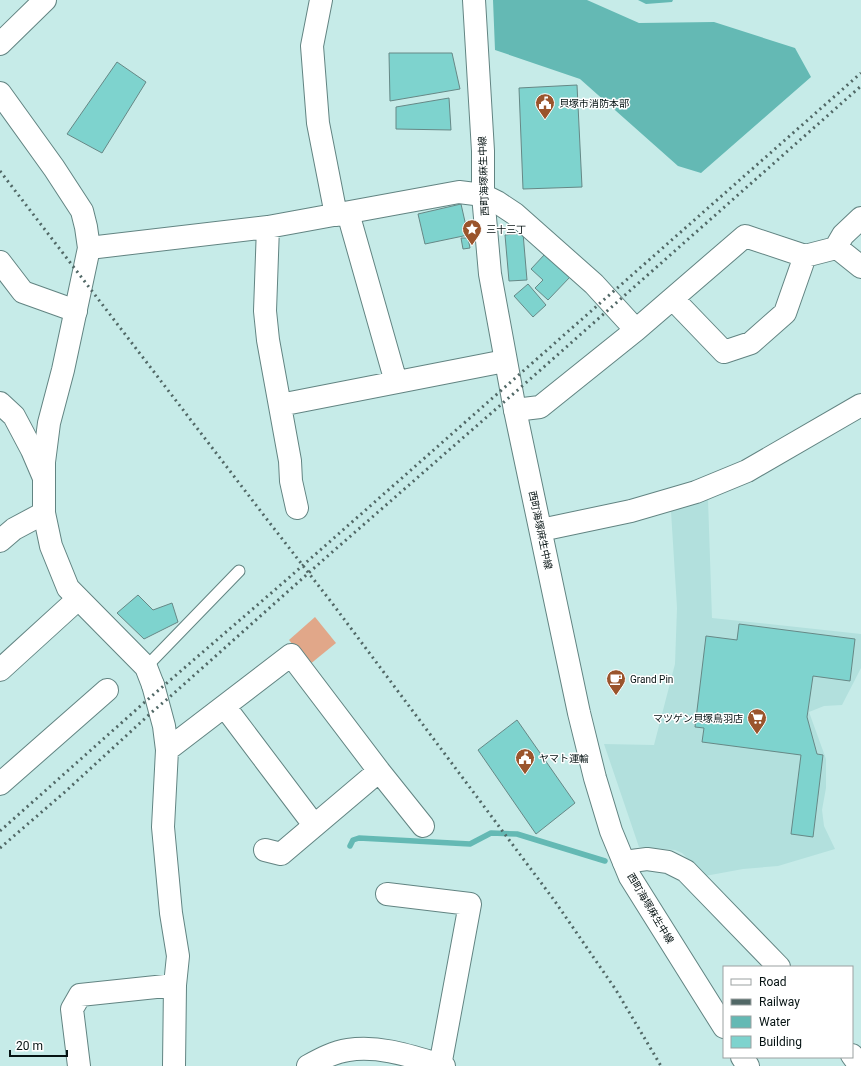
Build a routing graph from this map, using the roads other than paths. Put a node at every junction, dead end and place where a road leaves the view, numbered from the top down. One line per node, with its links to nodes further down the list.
1 (45, 0): 4 (street)
2 (321, 0): 7 (street)
3 (474, 0): 6 (street, 西町海塚麻生中線)
4 (0, 44)
5 (0, 93): 10 (street)
6 (483, 195): 7 (street); 17 (street); 18 (street, 西町海塚麻生中線)
7 (342, 214): 9 (street); 19 (street)
8 (861, 218): 11 (street)
9 (268, 227): 10 (street); 20 (street)
10 (89, 248): 16 (street)
11 (836, 248): 12 (street); 14 (street)
12 (805, 256): 15 (street); 15 (street)
13 (0, 262): 16 (street)
14 (861, 267)
15 (673, 299): 17 (street)
16 (76, 311): 24 (street)
17 (636, 330): 22 (street)
18 (505, 361): 19 (street); 22 (street, 西町海塚麻生中線)
19 (396, 382): 20 (street)
20 (280, 405): 25 (street)
21 (861, 406): 27 (street)
22 (515, 410): 27 (street, 西町海塚麻生中線)
23 (3, 412): 24 (street)
24 (44, 478): 26 (street)
25 (297, 508)
26 (44, 513): 28 (street); 30 (street)
27 (541, 530): 41 (street, 西町海塚麻生中線)
28 (0, 541)
29 (239, 571): 32 (lane)
30 (78, 599): 31 (street); 32 (street)
31 (0, 670)
32 (150, 676): 35 (street)
33 (107, 690): 37 (street)
34 (225, 707): 35 (street); 36 (street); 38 (street)
35 (167, 750): 44 (street)
36 (379, 771): 38 (street); 39 (street)
37 (1, 781)
38 (314, 825): 40 (street)
39 (423, 826)
40 (265, 850)
41 (624, 862): 43 (street); 45 (street, 西町海塚麻生中線)
42 (387, 894): 50 (street)
43 (778, 966)
44 (175, 985): 47 (street); 48 (street)
45 (723, 1025)
46 (853, 1056): 51 (street)
47 (79, 1066)
48 (174, 1066)
49 (308, 1066): 50 (street)
50 (442, 1066)
51 (860, 1066)

